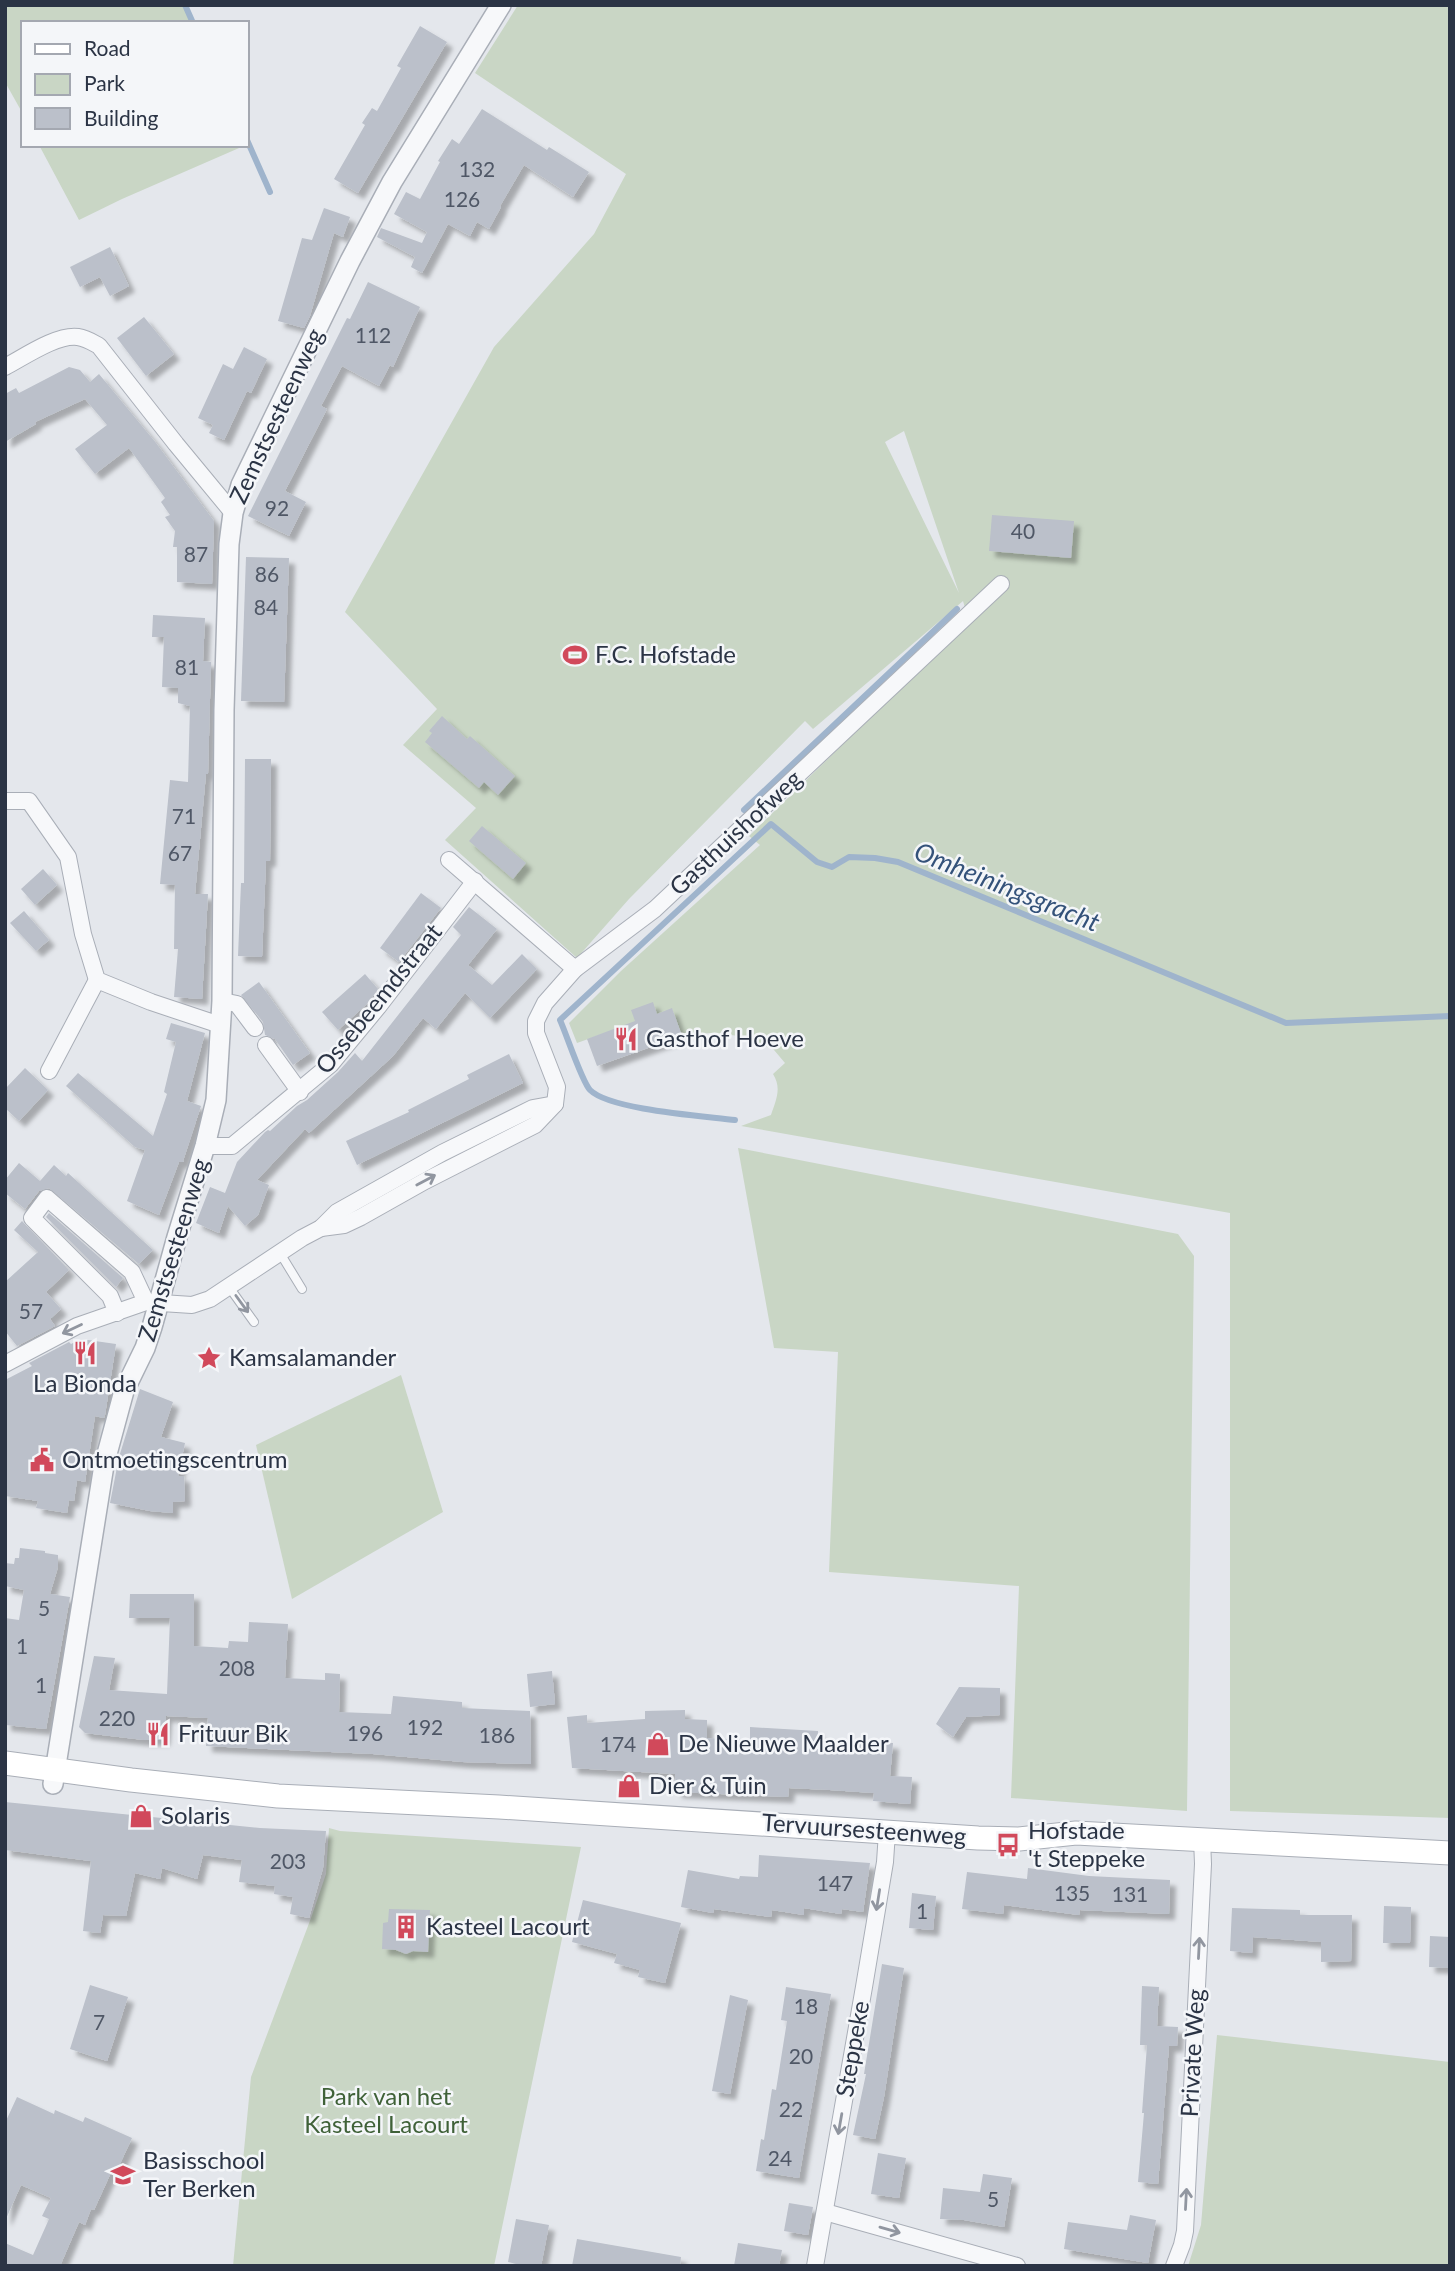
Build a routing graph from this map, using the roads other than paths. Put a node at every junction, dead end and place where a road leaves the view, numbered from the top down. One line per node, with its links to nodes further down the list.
1 (501, 5): 3 (street, Zemstsesteenweg)
2 (5, 367): 3 (street)
3 (233, 513): 10 (street, Zemstsesteenweg)
4 (1001, 584): 8 (street, Gasthuishofweg)
5 (5, 801): 9 (street)
6 (449, 860): 7 (street)
7 (475, 881): 8 (street); 15 (street, Ossebeemdstraat)
8 (575, 969): 16 (street, Gasthuishofweg)
9 (97, 980): 11 (street); 14 (street)
10 (222, 1001): 11 (street, Zemstsesteenweg); 12 (street)
11 (220, 1024): 17 (street, Zemstsesteenweg)
12 (255, 1028)
13 (266, 1045): 15 (street)
14 (49, 1071)
15 (300, 1092): 17 (street, Ossebeemdstraat)
16 (514, 1126): 18 (street, Gasthuishofweg); 19 (street, Gasthuishofweg)
17 (205, 1146): 24 (street, Zemstsesteenweg)
18 (446, 1151): 19 (street); 20 (street, Gasthuishofweg)
19 (454, 1166): 20 (street, Gasthuishofweg, one-way to 19)
20 (384, 1194): 21 (street, Gasthuishofweg)
21 (279, 1253): 22 (street, Gasthuishofweg); 23 (lane)
22 (229, 1287): 24 (street, Gasthuishofweg); 26 (lane, one-way to 26)
23 (302, 1289)
24 (153, 1302): 25 (street); 25 (street); 29 (street, Zemstsesteenweg)
25 (117, 1313): 27 (street, one-way to 27)
26 (254, 1322)
27 (5, 1364)
28 (5, 1763): 29 (main road, Tervuursesteenweg)
29 (54, 1777): 30 (main road, Tervuursesteenweg); 31 (main road, Tervuursesteenweg)
30 (5, 1779)
31 (887, 1832): 32 (main road, Tervuursesteenweg); 34 (street, Steppeke, one-way to 34)
32 (1202, 1839): 33 (main road, Tervuursesteenweg); 37 (street, Private Weg, one-way to 32)
33 (1450, 1853)
34 (825, 2212): 35 (street, Steppeke); 36 (street, one-way to 36)
35 (815, 2266)
36 (1017, 2266)
37 (1174, 2266)

